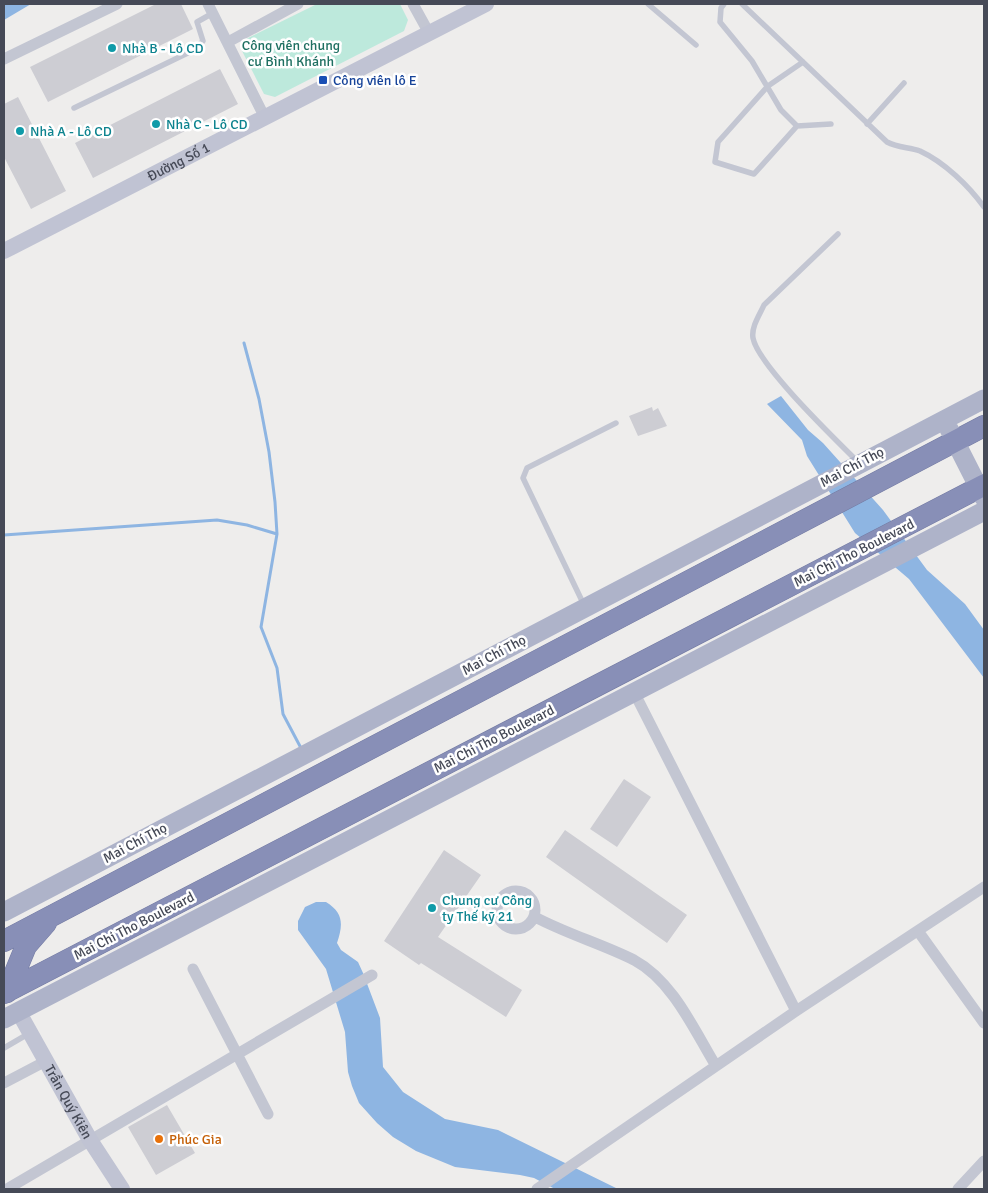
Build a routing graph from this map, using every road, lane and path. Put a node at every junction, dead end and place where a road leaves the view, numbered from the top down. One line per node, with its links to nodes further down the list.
1 (117, 4): 12 (street)
2 (298, 4): 10 (street)
3 (413, 4): 9 (street)
4 (486, 4): 9 (street, Đường Số 1)
5 (648, 4): 11 (lane)
6 (724, 4): 15 (lane)
7 (742, 4): 13 (lane)
8 (210, 8): 10 (street); 16 (lane)
9 (428, 33): 17 (street, Đường Số 1)
10 (228, 42): 17 (street)
11 (696, 45)
12 (4, 59)
13 (803, 62): 15 (lane); 19 (lane)
14 (904, 83): 19 (lane)
15 (768, 86): 20 (lane); 20 (lane)
16 (74, 108)
17 (264, 116): 23 (street, Đường Số 1)
18 (831, 124): 20 (lane)
19 (867, 124): 21 (lane)
20 (797, 126)
21 (984, 206)
22 (838, 234): 29 (lane)
23 (4, 251)
24 (984, 398): 25 (main road, Mai Chí Thọ)
25 (944, 419): 28 (main road); 29 (main road, Mai Chí Thọ)
26 (616, 423): 32 (lane)
27 (984, 426): 28 (highway, Mai Chí Thọ)
28 (955, 441): 30 (main road); 36 (highway, Mai Chí Thọ)
29 (859, 463): 32 (main road, Mai Chí Thọ)
30 (982, 490): 42 (highway, Mai Chi Tho Boulevard)
31 (984, 511): 33 (main road, Mai Chi Tho Boulevard)
32 (585, 607): 35 (main road, Mai Chí Thọ)
33 (635, 694): 43 (street); 44 (main road, Mai Chi Tho Boulevard)
34 (984, 887): 38 (street)
35 (4, 912)
36 (54, 914): 39 (highway); 42 (highway)
37 (535, 917): 50 (street)
38 (918, 930): 43 (street); 45 (street)
39 (4, 941)
40 (193, 969): 48 (street)
41 (372, 975): 48 (street)
42 (5, 990): 44 (main road)
43 (796, 1011): 50 (street)
44 (11, 1015): 46 (street, Trần Quý Kiên)
45 (984, 1023)
46 (30, 1033): 47 (lane); 49 (street, Trần Quý Kiên)
47 (4, 1048)
48 (235, 1055): 52 (street); 53 (street)
49 (46, 1061): 51 (street); 53 (street, Trần Quý Kiên)
50 (716, 1066): 55 (street)
51 (4, 1083)
52 (268, 1114)
53 (90, 1140): 56 (street); 57 (street, Trần Quý Kiên)
54 (984, 1161): 58 (street)
55 (539, 1188)
56 (7, 1189)
57 (122, 1189)
58 (958, 1189)

